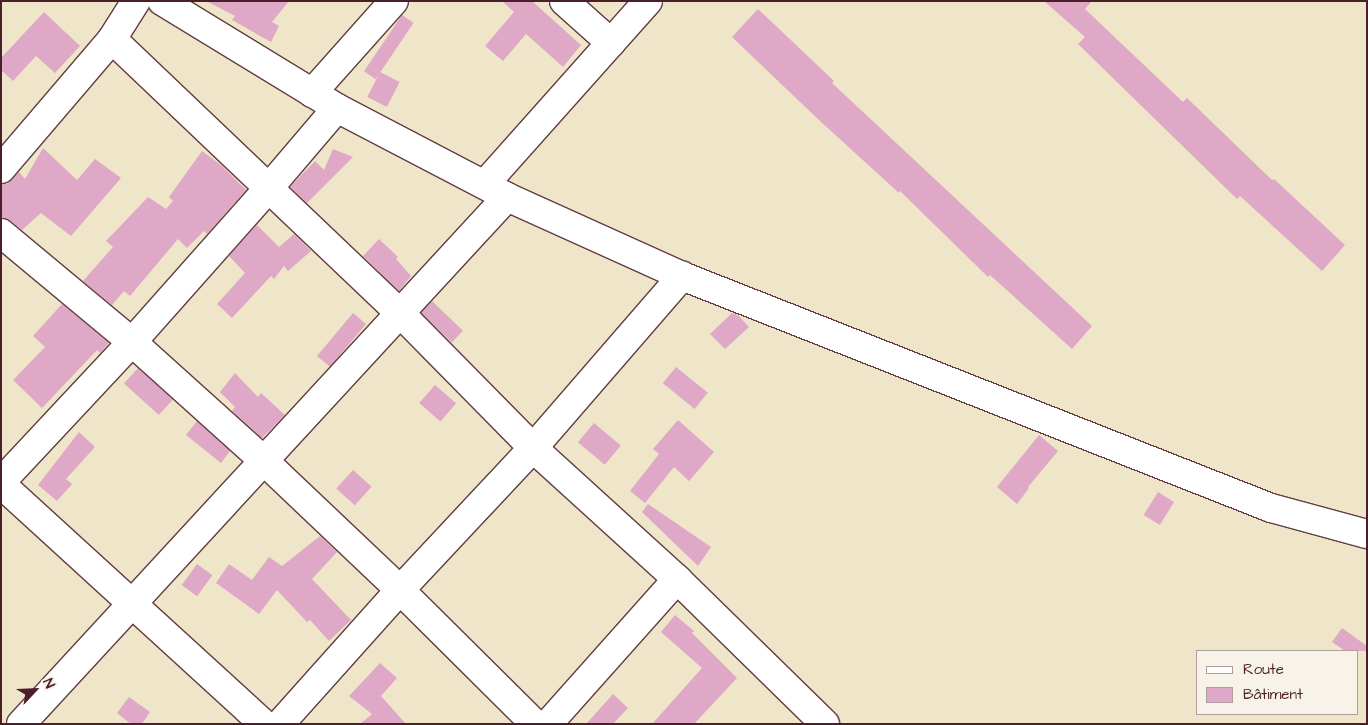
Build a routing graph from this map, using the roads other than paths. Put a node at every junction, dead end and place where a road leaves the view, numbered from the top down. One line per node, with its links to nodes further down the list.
1 (136, 1): 6 (street)
2 (162, 1): 8 (street)
3 (394, 1): 8 (street)
4 (564, 1): 7 (street)
5 (648, 1): 7 (street)
6 (112, 39): 10 (street); 11 (street)
7 (611, 43): 12 (street)
8 (312, 93): 9 (street)
9 (337, 108): 11 (street); 12 (street)
10 (1, 168)
11 (268, 189): 15 (street); 16 (street)
12 (496, 191): 14 (street); 15 (street)
13 (1, 233): 16 (street)
14 (682, 276): 17 (street); 20 (street)
15 (401, 314): 17 (street); 18 (street)
16 (132, 342): 18 (street); 19 (street)
17 (533, 448): 21 (street); 22 (street)
18 (262, 460): 22 (street); 23 (street)
19 (1, 483): 23 (street)
20 (1367, 534)
21 (677, 579): 28 (street); 29 (street)
22 (400, 590): 26 (street); 27 (street)
23 (132, 604): 24 (street); 25 (street)
24 (21, 724)
25 (264, 724)
26 (280, 724)
27 (536, 724)
28 (548, 724)
29 (825, 724)

